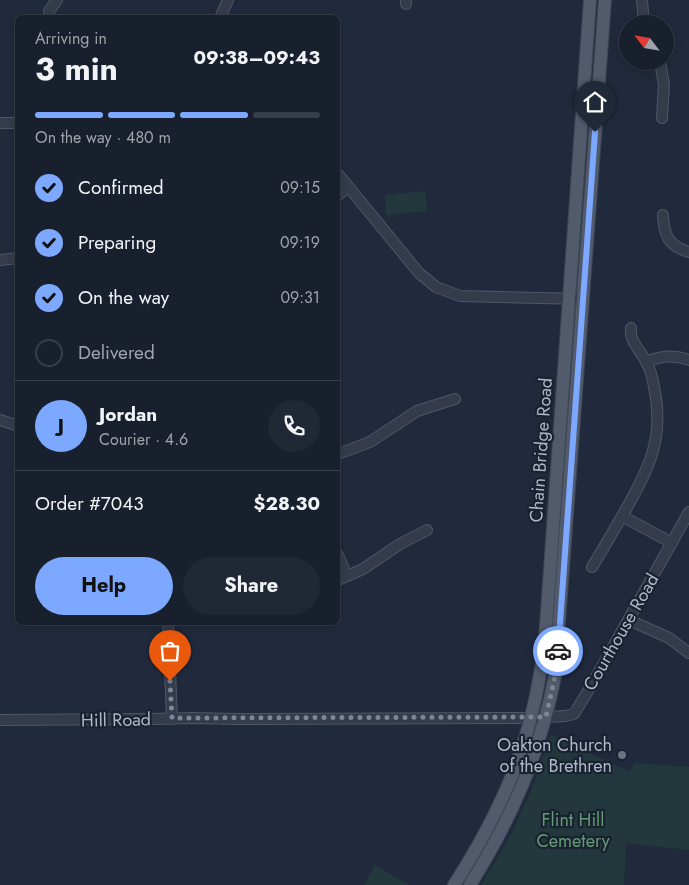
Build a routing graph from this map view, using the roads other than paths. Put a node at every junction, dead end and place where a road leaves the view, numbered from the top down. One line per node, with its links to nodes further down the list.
1 (57, 0): 6 (street)
2 (228, 0): 7 (street)
3 (590, 0): 20 (main road, Chain Bridge Road)
4 (605, 0): 21 (main road, Chain Bridge Road)
5 (642, 0): 8 (street)
6 (49, 11)
7 (221, 15)
8 (643, 15)
9 (662, 70): 10 (street)
10 (662, 118)
11 (15, 122): 12 (street)
12 (0, 123)
13 (340, 177): 14 (street)
14 (348, 187): 15 (street); 20 (street)
15 (340, 193)
16 (662, 215): 17 (street)
17 (689, 252)
18 (15, 258): 19 (street)
19 (0, 260)
20 (569, 298): 21 (street); 40 (main road, Chain Bridge Road)
21 (584, 298): 38 (main road, Chain Bridge Road)
22 (630, 328): 24 (street)
23 (689, 360): 24 (street)
24 (646, 362): 30 (street)
25 (455, 399): 28 (street)
26 (0, 420): 27 (street)
27 (15, 425)
28 (340, 453)
29 (689, 512): 32 (street, Courthouse Road)
30 (622, 516): 32 (street); 33 (street)
31 (427, 530): 34 (street)
32 (672, 543): 35 (street, Courthouse Road)
33 (592, 567)
34 (342, 578)
35 (628, 620): 37 (street); 38 (street, Courthouse Road)
36 (168, 625): 39 (street)
37 (689, 653)
38 (546, 717): 40 (street, Courthouse Road); 43 (main road, Chain Bridge Road)
39 (172, 718): 40 (street, Hill Road); 41 (street, Hill Road)
40 (531, 718): 42 (main road, Chain Bridge Road)
41 (0, 720)
42 (454, 885)
43 (470, 885)

